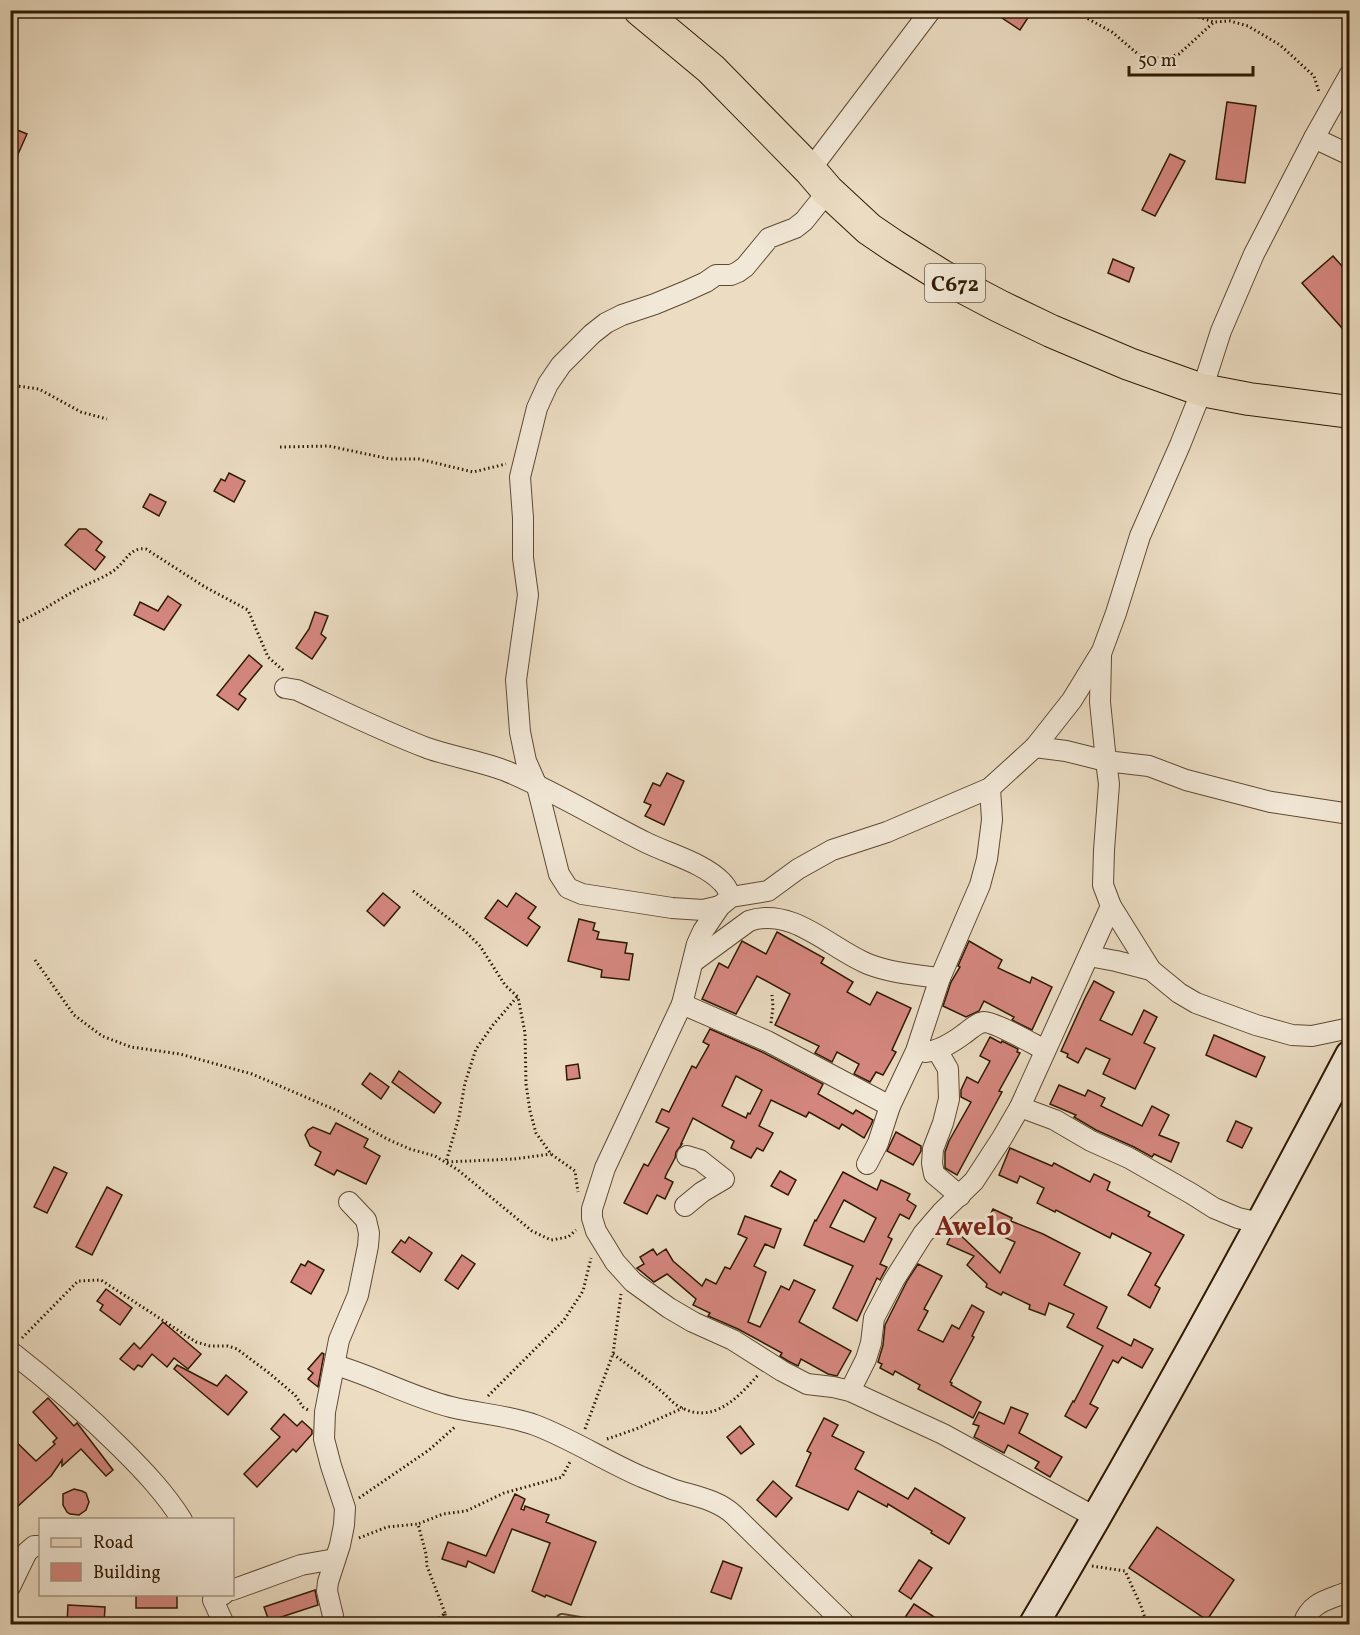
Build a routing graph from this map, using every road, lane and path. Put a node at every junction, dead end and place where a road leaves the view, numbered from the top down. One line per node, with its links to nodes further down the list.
1 (328, 10): 6 (path)
2 (640, 10): 12 (main road, C672)
3 (931, 10): 12 (street)
4 (1072, 10): 7 (path)
5 (1163, 10): 7 (path)
6 (333, 16)
7 (1214, 22): 9 (path)
8 (1350, 74): 9 (street)
9 (1325, 117): 10 (street)
10 (1314, 138): 11 (street); 14 (street)
11 (1350, 155)
12 (819, 180): 14 (main road, C672); 18 (street)
13 (10, 385): 16 (path)
14 (1202, 390): 15 (main road, C672); 20 (street)
15 (1350, 412)
16 (107, 419)
17 (280, 447): 18 (path)
18 (523, 465): 24 (street)
19 (10, 625): 21 (path)
20 (1102, 651): 22 (street); 23 (street)
21 (284, 679): 24 (street)
22 (1035, 747): 23 (street); 25 (street)
23 (1106, 761): 26 (street); 29 (street)
24 (537, 786): 28 (street); 28 (street)
25 (990, 788): 28 (street); 34 (street)
26 (1350, 814)
27 (413, 891): 36 (path)
28 (726, 902): 32 (street)
29 (1111, 906): 30 (street); 33 (street)
30 (1089, 956): 33 (street); 41 (street)
31 (36, 960): 48 (path)
32 (693, 962): 34 (street); 37 (street)
33 (1151, 970): 38 (street)
34 (940, 978): 42 (street)
35 (772, 995): 39 (path)
36 (518, 997): 46 (path); 48 (path)
37 (682, 1004): 39 (street); 55 (street)
38 (1350, 1028)
39 (767, 1041): 44 (street)
40 (937, 1050): 41 (street); 42 (street); 50 (street)
41 (1045, 1050): 45 (street)
42 (916, 1051): 44 (street)
43 (1350, 1055): 54 (street)
44 (890, 1106): 49 (street)
45 (1020, 1107): 50 (street); 54 (street)
46 (551, 1154): 48 (path); 51 (path)
47 (687, 1156): 53 (street)
48 (446, 1162): 55 (path)
49 (867, 1164)
50 (960, 1196): 61 (street)
51 (578, 1197)
52 (349, 1202): 60 (street)
53 (685, 1206)
54 (1260, 1223): 67 (street)
55 (594, 1225): 56 (street); 63 (path)
56 (624, 1274): 58 (path); 59 (street)
57 (14, 1347): 64 (path); 68 (street)
58 (613, 1354): 62 (path); 65 (path)
59 (769, 1363): 61 (street); 62 (path)
60 (335, 1365): 63 (street); 64 (street)
61 (850, 1391): 67 (street)
62 (683, 1408): 65 (path)
63 (472, 1412): 65 (street); 66 (path)
64 (324, 1439): 66 (street)
65 (579, 1445): 69 (path); 85 (street)
66 (345, 1508): 71 (street)
67 (1095, 1517): 73 (street)
68 (181, 1518)
69 (418, 1524): 71 (path); 78 (path)
70 (39, 1546): 72 (street)
71 (337, 1552): 75 (street); 81 (street)
72 (17, 1556): 74 (street)
73 (1071, 1563): 86 (street); 87 (path)
74 (10, 1587)
75 (234, 1589)
76 (1350, 1591): 88 (street)
77 (216, 1596): 80 (street)
78 (445, 1613): 82 (path); 83 (path)
79 (562, 1620): 84 (lane)
80 (224, 1624)
81 (333, 1624)
82 (432, 1624)
83 (446, 1624)
84 (585, 1624)
85 (844, 1624)
86 (1034, 1624)
87 (1147, 1624)
88 (1302, 1624)

